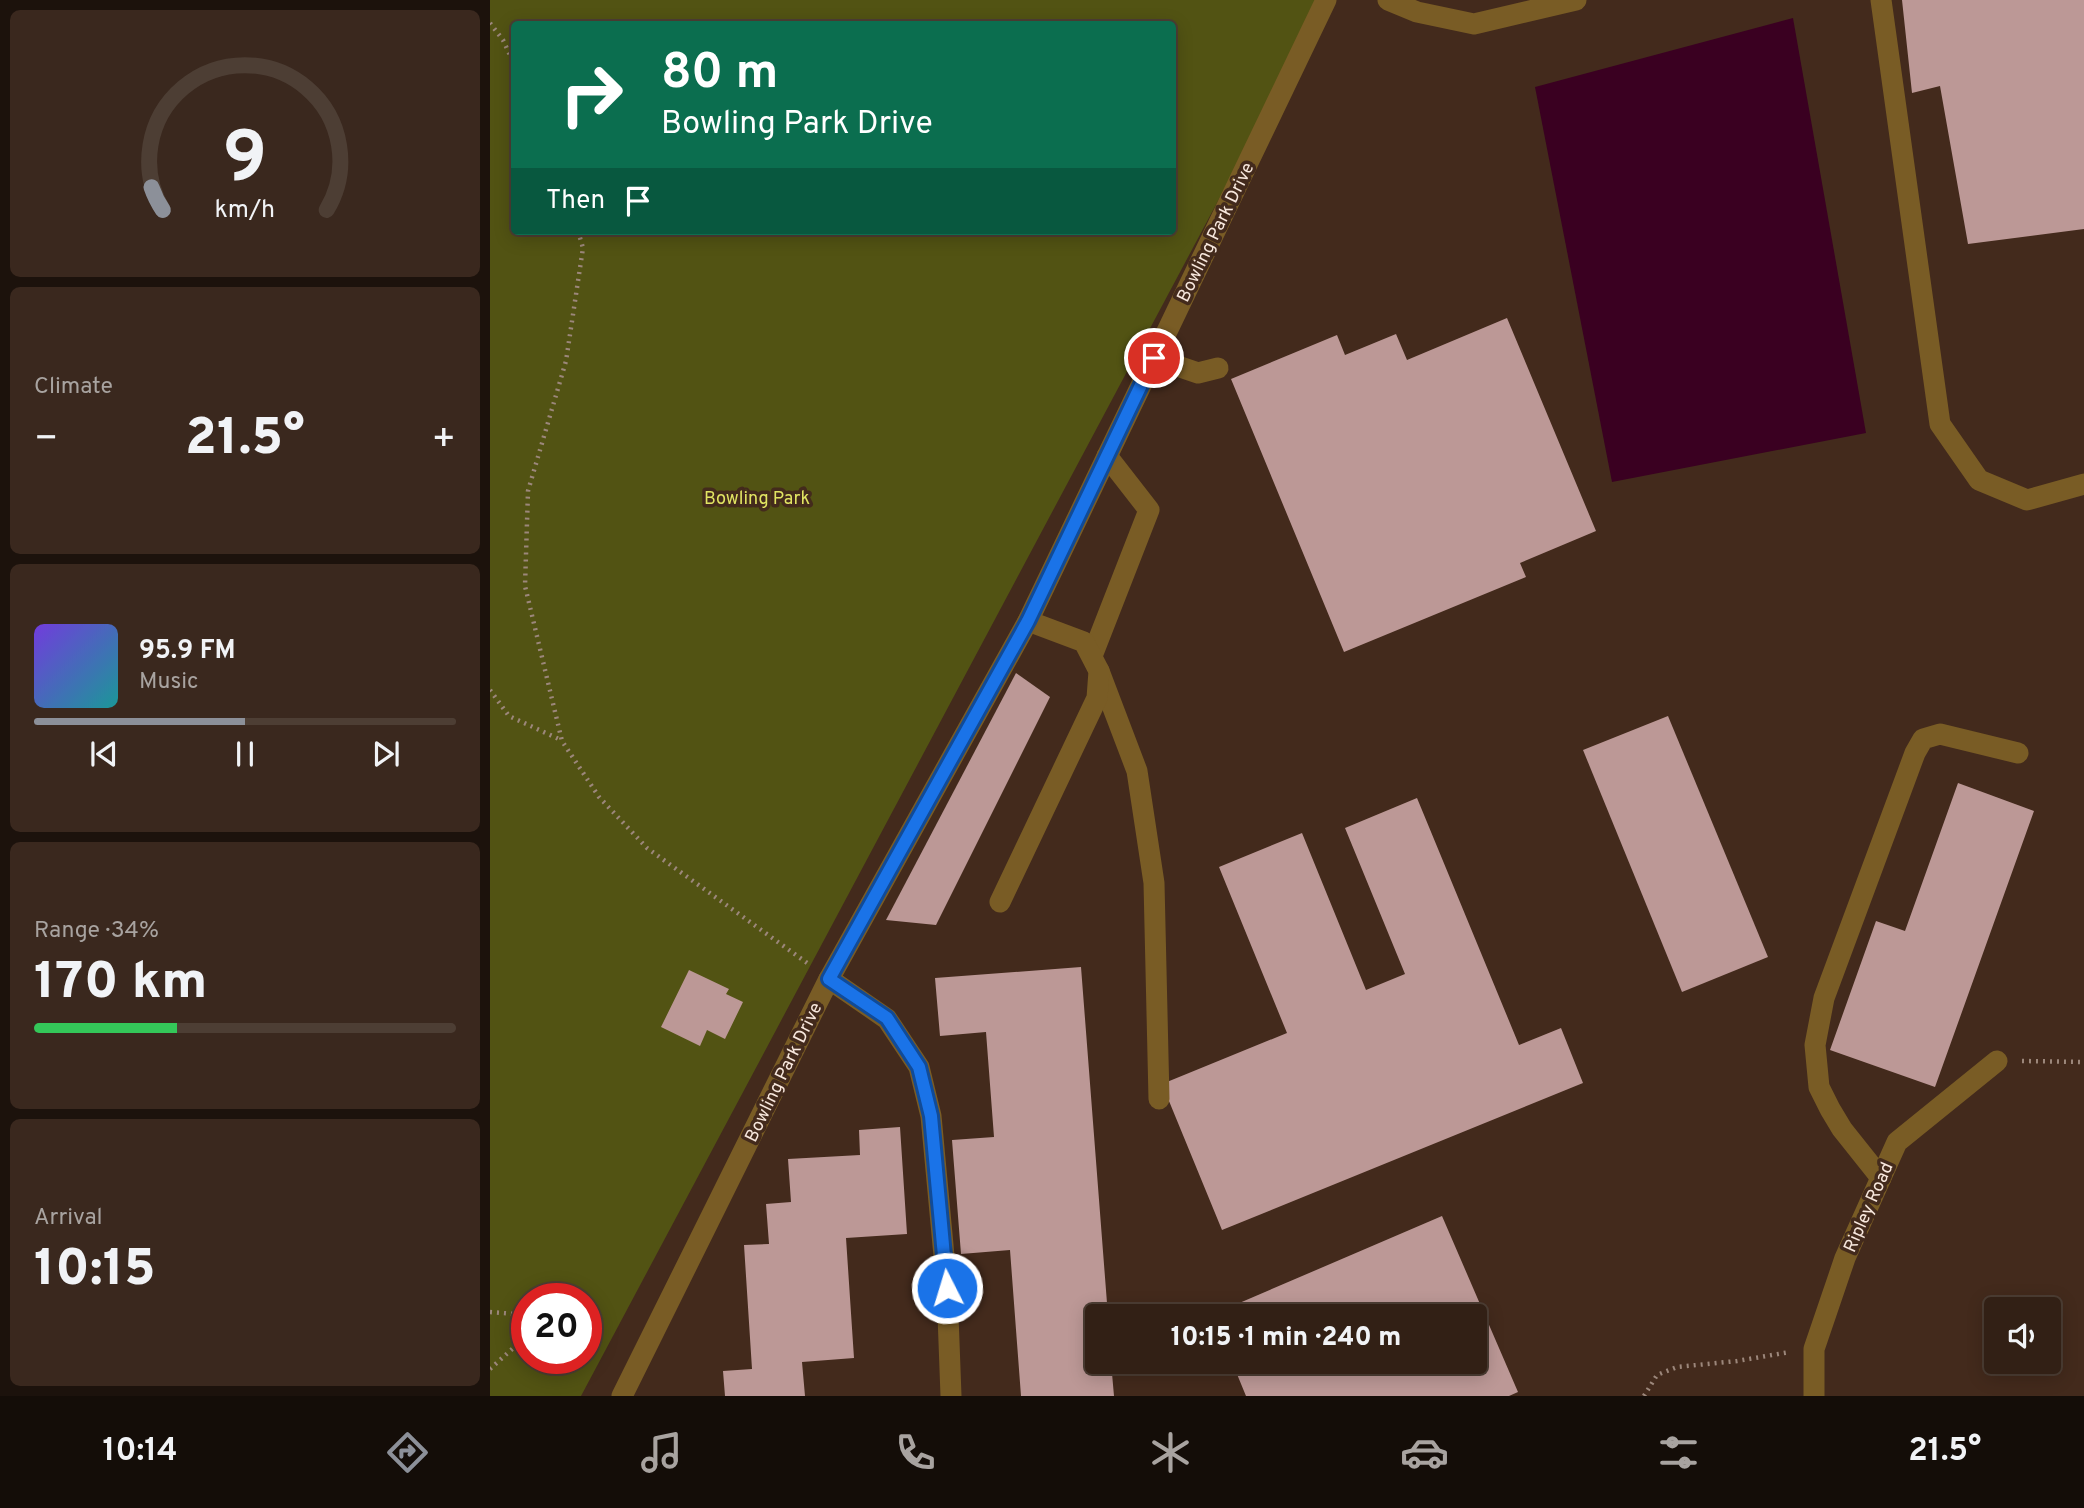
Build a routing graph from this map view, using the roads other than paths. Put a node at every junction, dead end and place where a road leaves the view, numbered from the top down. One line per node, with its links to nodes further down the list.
1 (1326, 0): 5 (street, Bowling Park Drive)
2 (1388, 0): 3 (street)
3 (1576, 0)
4 (1881, 0): 8 (street)
5 (1154, 358): 6 (street); 7 (street, Bowling Park Drive)
6 (1218, 368)
7 (1107, 456): 9 (street, Bowling Park Drive); 10 (street)
8 (2084, 484)
9 (1028, 621): 10 (street); 13 (street, Bowling Park Drive)
10 (1095, 663): 12 (street); 15 (street)
11 (2018, 753): 16 (street)
12 (1000, 902)
13 (829, 979): 17 (street, Bowling Park Drive); 18 (street)
14 (1997, 1061): 16 (street, Ripley Road)
15 (1159, 1099)
16 (1881, 1178): 19 (street, Ripley Road)
17 (622, 1396)
18 (951, 1396)
19 (1814, 1396)

